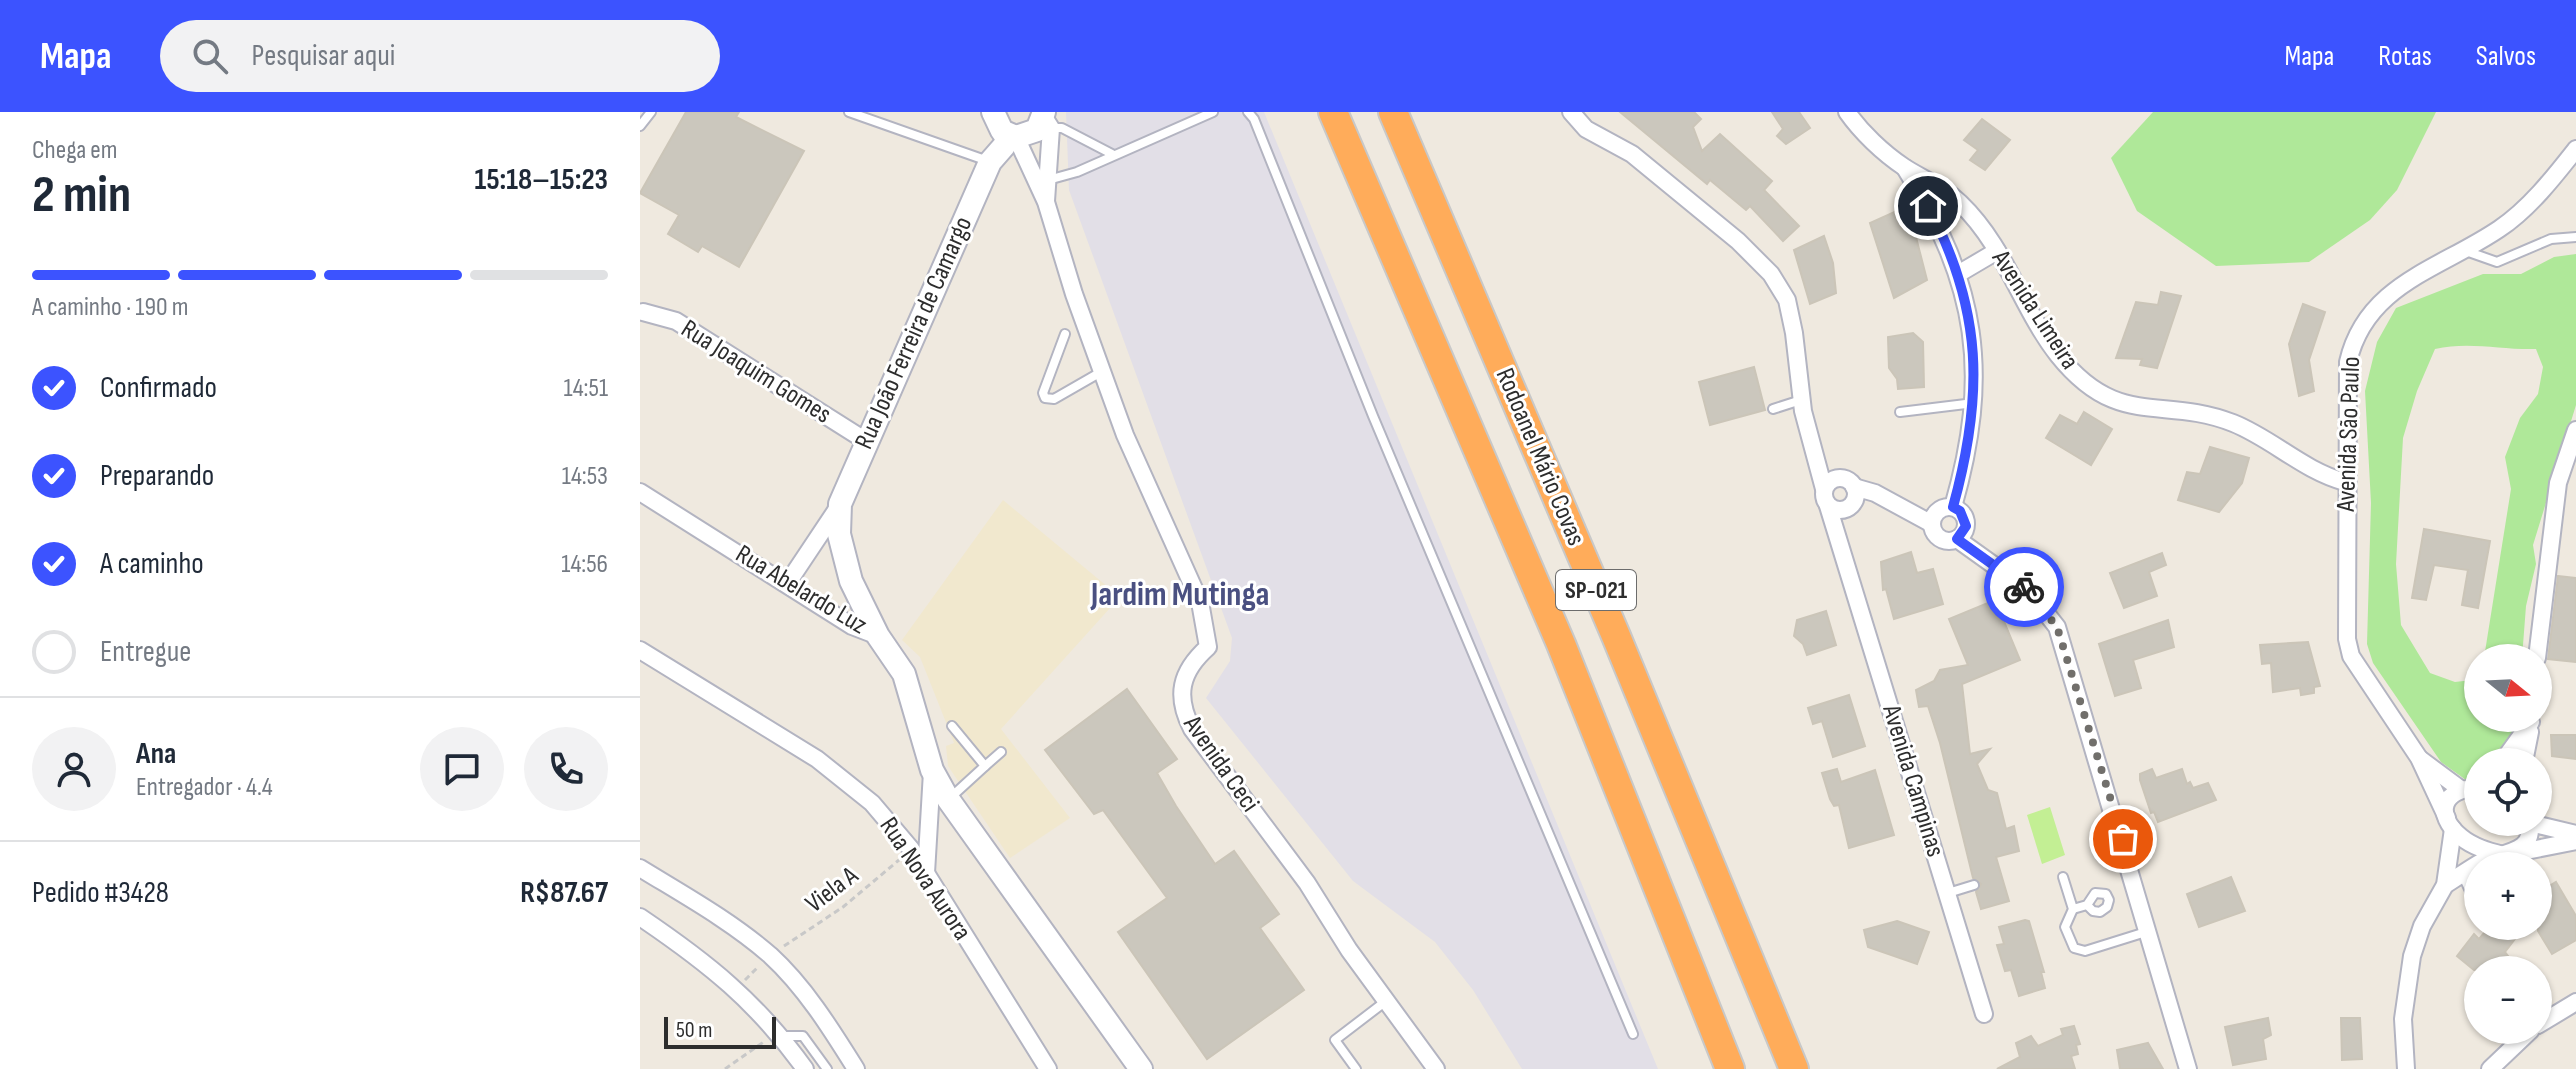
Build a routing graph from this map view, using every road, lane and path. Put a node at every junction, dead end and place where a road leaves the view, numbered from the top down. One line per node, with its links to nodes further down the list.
1 (651, 112): 10 (lane)
2 (849, 112): 14 (lane)
3 (1213, 112): 13 (lane)
4 (1248, 112): 82 (lane)
5 (1333, 112): 93 (highway, Rodoanel Mário Covas / SP-021)
6 (1393, 112): 94 (highway, Rodoanel Mário Covas / SP-021)
7 (1571, 112): 24 (street, Avenida Campinas)
8 (1847, 112): 15 (street, Avenida Limeira)
9 (1047, 119): 11 (main road); 13 (lane); 16 (street, Avenida Ceci)
10 (640, 126)
11 (1004, 127): 14 (main road, Rua João Ferreira de Camargo); 16 (street, Avenida Ceci)
12 (2576, 149): 18 (street, Avenida São Paulo)
13 (1112, 154): 16 (lane)
14 (990, 162): 29 (main road, Rua João Ferreira de Camargo)
15 (1904, 167): 19 (street, Avenida Limeira); 20 (street)
16 (1042, 181): 23 (street, Avenida Ceci)
17 (2576, 237): 18 (lane)
18 (2463, 250): 31 (street, Avenida São Paulo)
19 (1997, 251): 20 (street); 31 (street, Avenida Limeira)
20 (1958, 274): 25 (street)
21 (643, 312): 29 (street, Rua Joaquim Gomes)
22 (1065, 334): 23 (lane)
23 (1101, 372): 77 (street, Avenida Ceci)
24 (1802, 400): 26 (lane); 30 (street, Avenida Campinas)
25 (1975, 402): 27 (lane); 35 (street)
26 (1773, 409)
27 (1900, 412)
28 (2576, 430): 42 (street)
29 (866, 441): 34 (main road, Rua João Ferreira de Camargo)
30 (1811, 441): 33 (street, Avenida Campinas); 33 (street, Avenida Campinas)
31 (2345, 482): 46 (street, Avenida São Paulo)
32 (640, 492): 40 (street, Rua Abelardo Luz)
33 (1845, 497): 36 (street); 70 (street, Avenida Campinas)
34 (840, 504): 37 (main road, Rua João Ferreira de Camargo); 39 (street, Rua João Ferreira de Camargo)
35 (1953, 507): 36 (street); 38 (street)
36 (1932, 524): 38 (street)
37 (839, 534): 39 (street, Rua João Ferreira de Camargo); 41 (main road, Rua João Ferreira de Camargo)
38 (1957, 539): 74 (street)
39 (805, 554): 40 (street, Rua João Ferreira de Camargo)
40 (787, 584): 41 (street, Rua Abelardo Luz)
41 (878, 636): 48 (main road, Rua Abelardo Luz)
42 (2539, 644)
43 (640, 650): 54 (street, Rua Nova Aurora)
44 (952, 726): 47 (lane)
45 (1001, 752): 47 (lane)
46 (2419, 758): 49 (street, Avenida São Paulo); 52 (street, Avenida São Paulo)
47 (985, 766): 51 (lane)
48 (932, 770): 51 (main road, Rua Abelardo Luz); 57 (street, Rua Abelardo Luz)
49 (2459, 788): 50 (street); 52 (street)
50 (2464, 788)
51 (948, 799): 90 (main road, Rua Abelardo Luz)
52 (2450, 823): 60 (street); 69 (street)
53 (2552, 828): 55 (street)
54 (898, 834): 57 (street); 59 (street, Rua Nova Aurora)
55 (2576, 834)
56 (2529, 836): 61 (street)
57 (930, 837): 64 (street, Rua Abelardo Luz)
58 (2576, 841): 62 (street)
59 (911, 849): 64 (street, Rua Nova Aurora); 75 (path, Viela A)
60 (2501, 852)
61 (2513, 852)
62 (2519, 852)
63 (640, 868): 75 (street)
64 (926, 873): 89 (street, Rua Nova Aurora)
65 (2462, 874): 67 (lane); 69 (street)
66 (2063, 877): 72 (lane)
67 (2464, 878)
68 (1974, 885): 70 (lane)
69 (2445, 885): 84 (street)
70 (1948, 893): 79 (street, Avenida Campinas)
71 (2087, 905): 72 (lane)
72 (2073, 909): 74 (lane)
73 (640, 917): 76 (street)
74 (2150, 931): 95 (street)
75 (770, 955): 76 (path, Viela A); 88 (street)
76 (737, 988): 81 (street)
77 (1386, 1001): 91 (lane); 92 (street, Avenida Ceci)
78 (2576, 1002): 80 (street)
79 (1984, 1014)
80 (2552, 1017)
81 (780, 1034): 85 (path); 86 (street); 87 (lane)
82 (1633, 1034)
83 (2516, 1044): 96 (street)
84 (2409, 1065)
85 (725, 1069)
86 (805, 1069)
87 (827, 1069)
88 (856, 1069)
89 (1048, 1069)
90 (1141, 1069)
91 (1356, 1069)
92 (1436, 1069)
93 (1730, 1069)
94 (1794, 1069)
95 (2188, 1069)
96 (2490, 1069)

